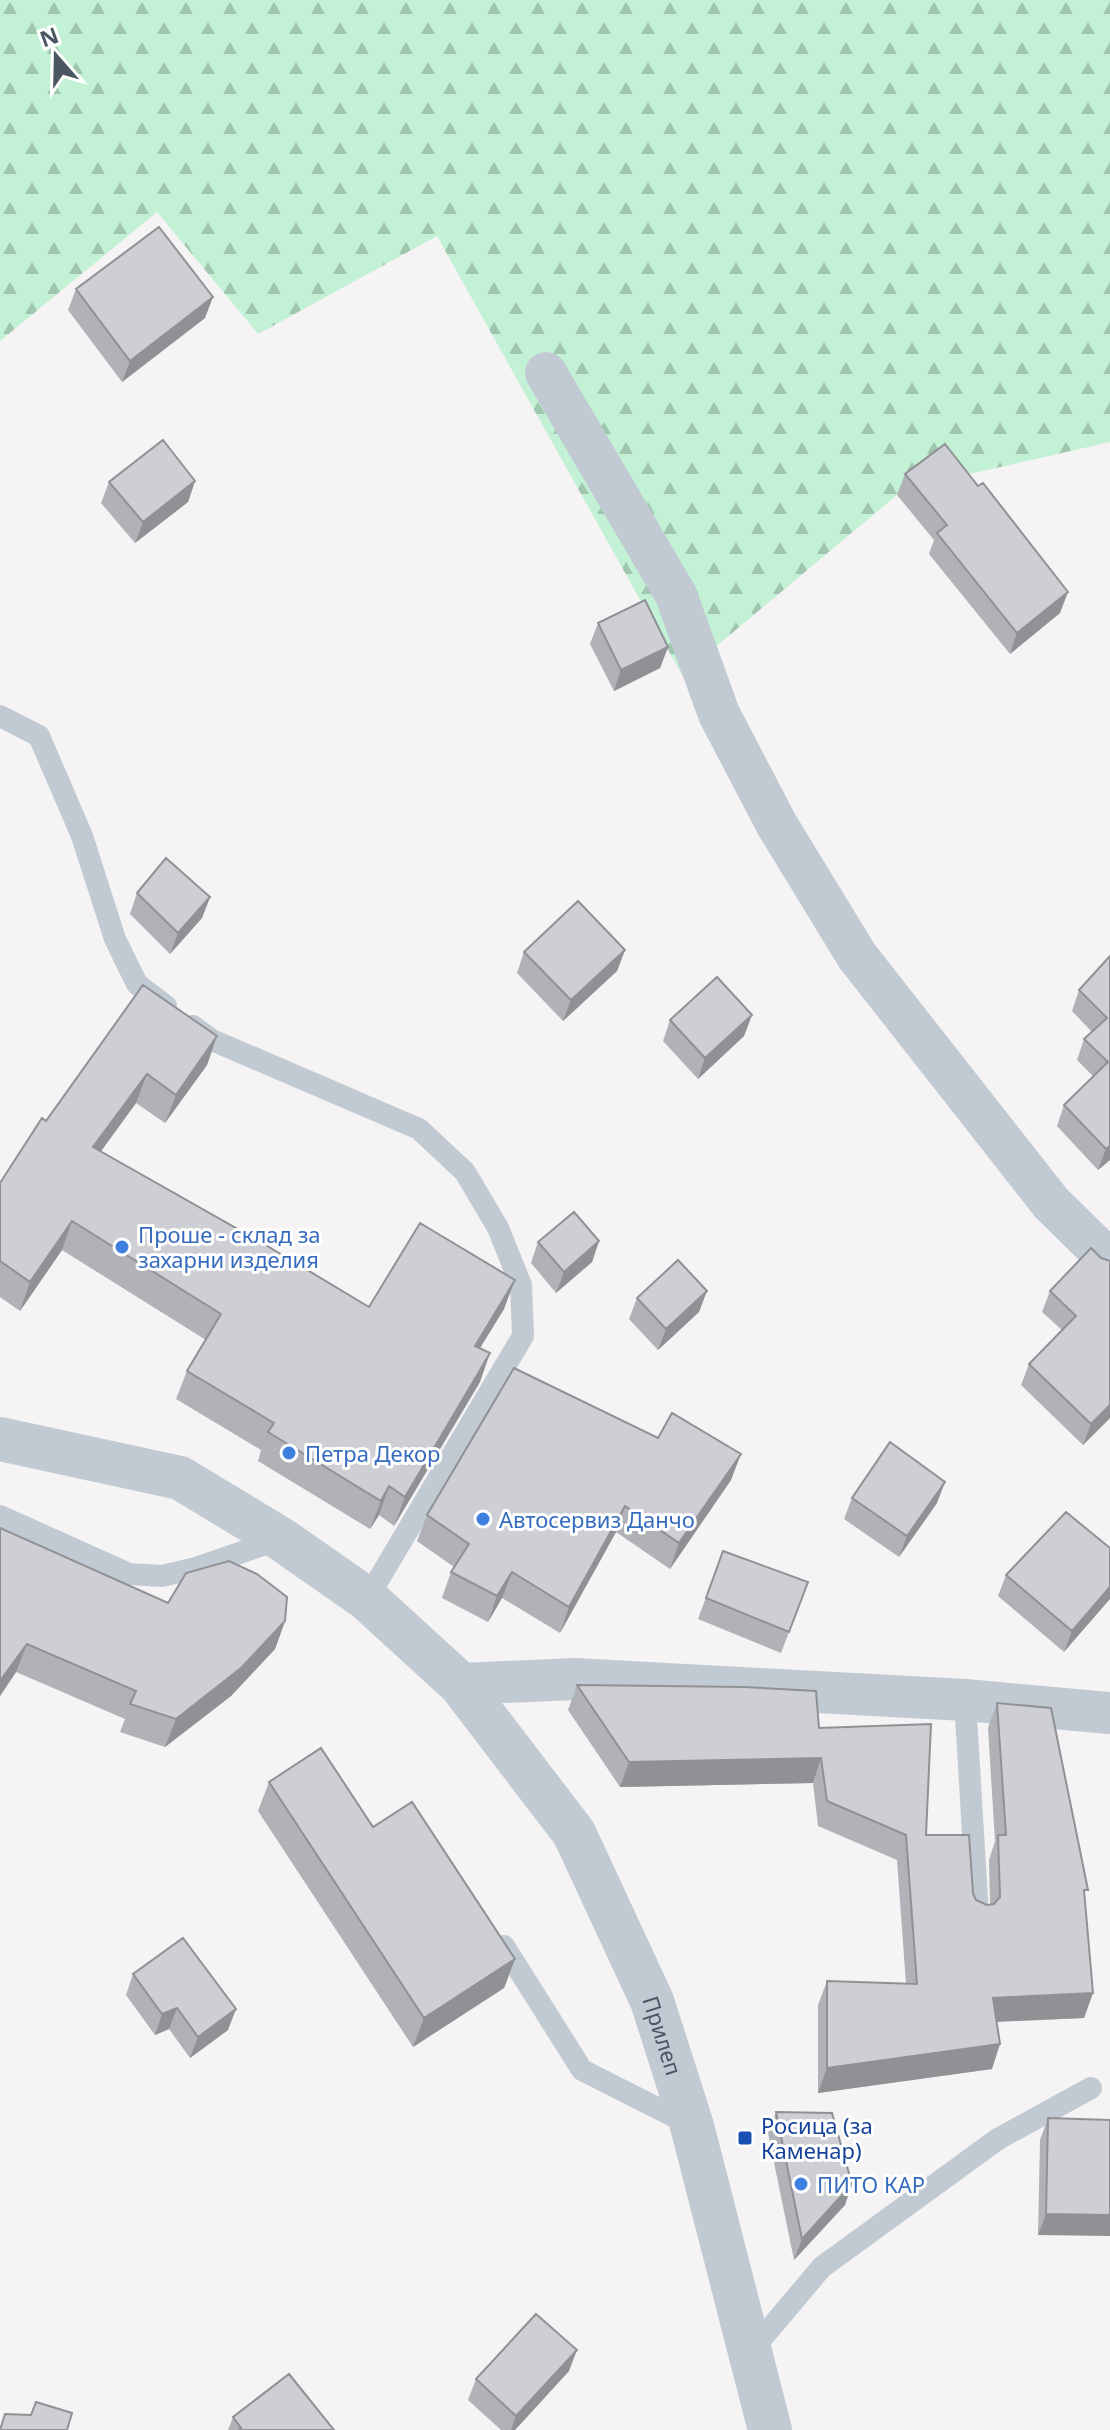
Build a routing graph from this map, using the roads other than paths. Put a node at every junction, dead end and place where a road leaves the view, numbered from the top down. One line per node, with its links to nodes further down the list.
1 (546, 373): 3 (street)
2 (0, 716): 7 (lane)
3 (1110, 1261)
4 (0, 1439): 6 (street, Прилеп)
5 (0, 1516): 6 (lane)
6 (281, 1539): 7 (street, Прилеп)
7 (367, 1599): 8 (street, Прилеп)
8 (460, 1684): 9 (street); 14 (street, Прилеп)
9 (965, 1700): 10 (street); 11 (lane)
10 (1110, 1713)
11 (978, 1916)
12 (504, 1946): 14 (lane)
13 (1091, 2088): 15 (lane)
14 (692, 2126): 15 (street, Прилеп)
15 (752, 2350): 16 (street, Прилеп)
16 (770, 2430)

